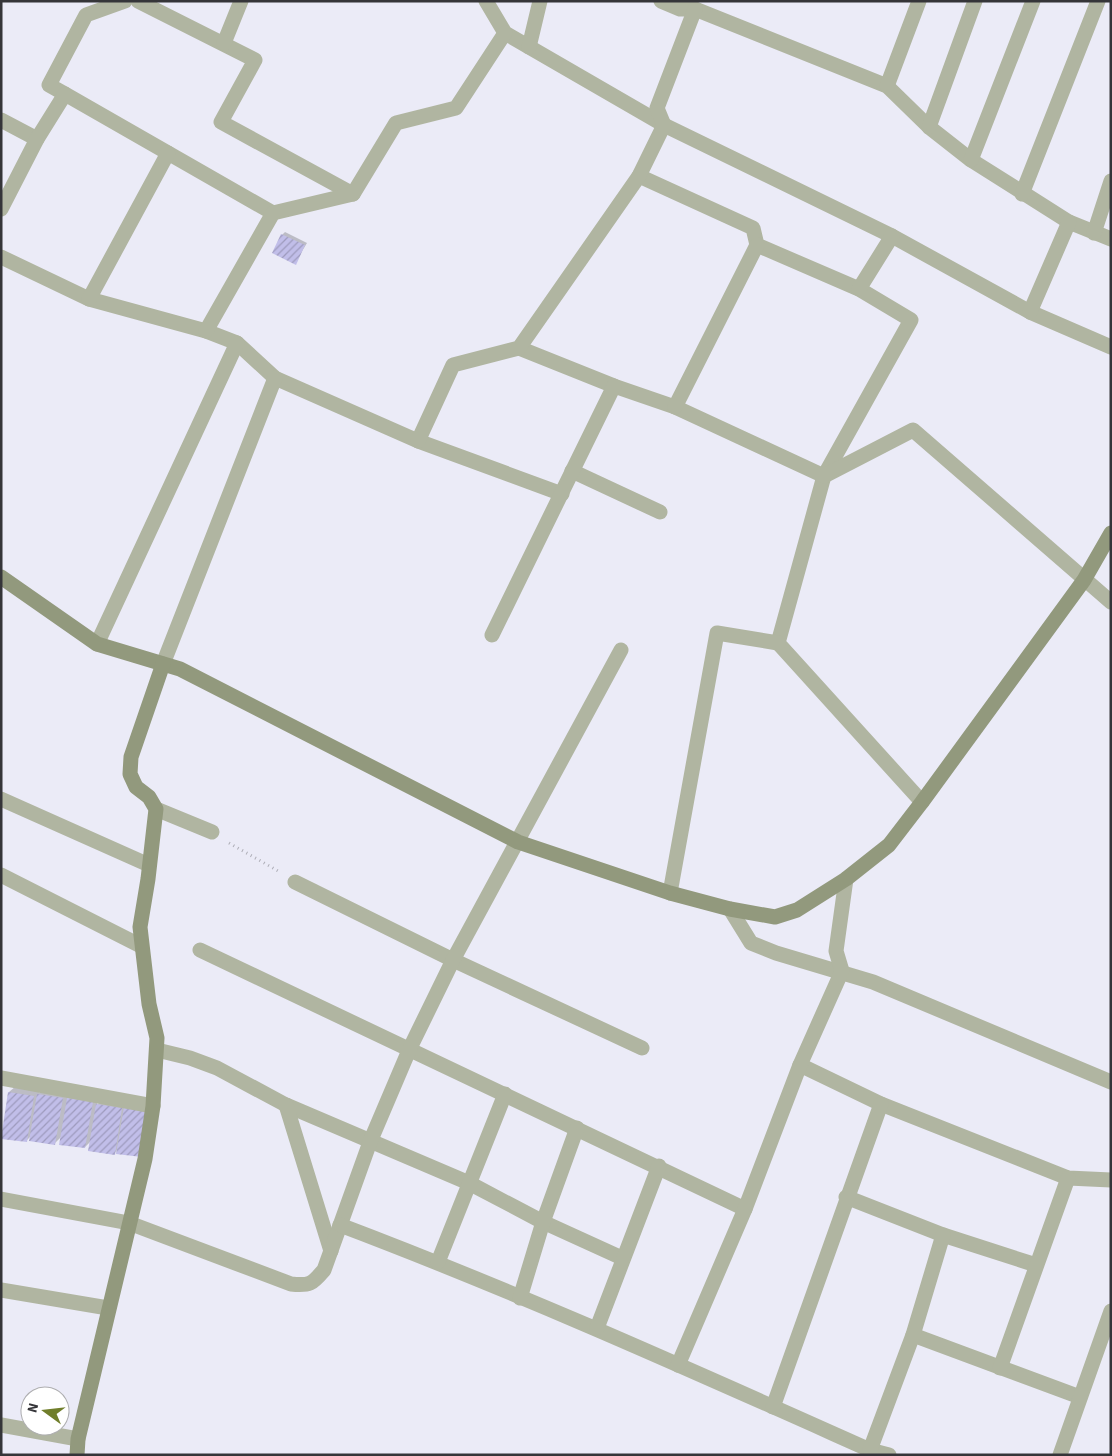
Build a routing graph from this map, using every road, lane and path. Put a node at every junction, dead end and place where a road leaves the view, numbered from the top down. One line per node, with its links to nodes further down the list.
1 (125, 1): 16 (street)
2 (138, 1): 13 (street)
3 (241, 1): 13 (street)
4 (486, 1): 12 (street)
5 (540, 1): 14 (street)
6 (661, 1): 11 (street)
7 (919, 1): 15 (street)
8 (975, 1): 19 (street)
9 (1033, 1): 22 (street)
10 (1098, 1): 26 (street)
11 (686, 7): 15 (street); 18 (street)
12 (505, 33): 14 (street); 25 (street)
13 (224, 44): 25 (street)
14 (529, 47): 18 (street)
15 (888, 86): 19 (street)
16 (65, 94): 20 (street); 21 (street)
17 (1, 120): 20 (street)
18 (664, 124): 23 (street); 31 (street)
19 (929, 127): 22 (street)
20 (38, 140): 27 (street)
21 (168, 153): 28 (street); 36 (street)
22 (970, 160): 26 (street)
23 (639, 176): 33 (street); 40 (street)
24 (1111, 181): 30 (street)
25 (353, 194): 28 (street)
26 (1022, 194): 29 (street)
27 (1, 209)
28 (273, 212): 38 (street)
29 (1069, 222): 30 (street); 37 (street)
30 (1094, 233): 32 (street)
31 (892, 236): 35 (street); 37 (street)
32 (1111, 240)
33 (757, 245): 35 (street); 44 (street)
34 (1, 257): 36 (street)
35 (859, 289): 47 (street)
36 (89, 299): 38 (street)
37 (1030, 312): 41 (street)
38 (206, 331): 39 (street)
39 (237, 343): 42 (street); 56 (street)
40 (519, 348): 43 (street); 45 (street)
41 (1111, 348)
42 (274, 378): 45 (street); 58 (street)
43 (614, 386): 44 (street); 46 (street)
44 (675, 406): 47 (street)
45 (418, 441): 48 (street)
46 (572, 471): 48 (street); 49 (street)
47 (824, 476): 52 (street); 55 (street)
48 (562, 494): 54 (street)
49 (660, 512)
50 (1111, 533): 52 (street)
51 (1, 577): 56 (street)
52 (1084, 580): 53 (street); 60 (street)
53 (1111, 602)
54 (492, 635)
55 (778, 643): 60 (street); 68 (street)
56 (97, 644): 58 (street)
57 (621, 650): 63 (street)
58 (163, 664): 61 (street); 63 (street)
59 (1, 799): 64 (street)
60 (922, 802): 67 (street)
61 (156, 810): 62 (street); 64 (street)
62 (212, 832): 66 (path)
63 (518, 842): 68 (street); 72 (street)
64 (149, 866): 70 (street)
65 (1, 875): 70 (street)
66 (290, 878): 72 (street)
67 (846, 879): 69 (street); 73 (street)
68 (670, 893): 69 (street)
69 (730, 909): 73 (street)
70 (141, 946): 76 (street)
71 (200, 950): 74 (street)
72 (453, 960): 74 (street); 75 (street)
73 (842, 971): 77 (street); 79 (street)
74 (410, 1048): 80 (street); 85 (street)
75 (642, 1048)
76 (157, 1050): 82 (street); 83 (street)
77 (800, 1065): 81 (street); 92 (street)
78 (1, 1078): 82 (street)
79 (1111, 1082)
80 (505, 1094): 84 (street); 89 (street)
81 (881, 1104): 87 (street); 90 (street)
82 (153, 1106): 94 (street)
83 (286, 1106): 85 (street); 97 (street)
84 (577, 1128): 86 (street); 93 (street)
85 (370, 1142): 89 (street); 95 (street)
86 (659, 1166): 92 (street); 98 (street)
87 (1068, 1178): 88 (street); 100 (street)
88 (1111, 1180)
89 (469, 1183): 93 (street); 99 (street)
90 (846, 1197): 96 (street); 111 (street)
91 (1, 1199): 94 (street)
92 (745, 1209): 108 (street)
93 (543, 1222): 98 (street); 102 (street)
94 (129, 1223): 97 (street); 103 (street)
95 (340, 1225): 97 (street); 99 (street)
96 (943, 1235): 100 (street); 106 (street)
97 (331, 1251)
98 (622, 1258): 105 (street)
99 (438, 1262): 102 (street)
100 (1036, 1265): 109 (street)
101 (1, 1290): 103 (street)
102 (520, 1298): 105 (street)
103 (108, 1308): 113 (street)
104 (1111, 1311): 107 (street)
105 (597, 1328): 108 (street)
106 (913, 1336): 109 (street); 114 (street)
107 (1104, 1349): 110 (street)
108 (678, 1365): 111 (street)
109 (1000, 1368): 110 (street)
110 (1080, 1397): 117 (street)
111 (773, 1406): 114 (street)
112 (1, 1425): 113 (street)
113 (78, 1438): 115 (street)
114 (870, 1450): 116 (street)
115 (77, 1455)
116 (889, 1455)
117 (1060, 1455)

